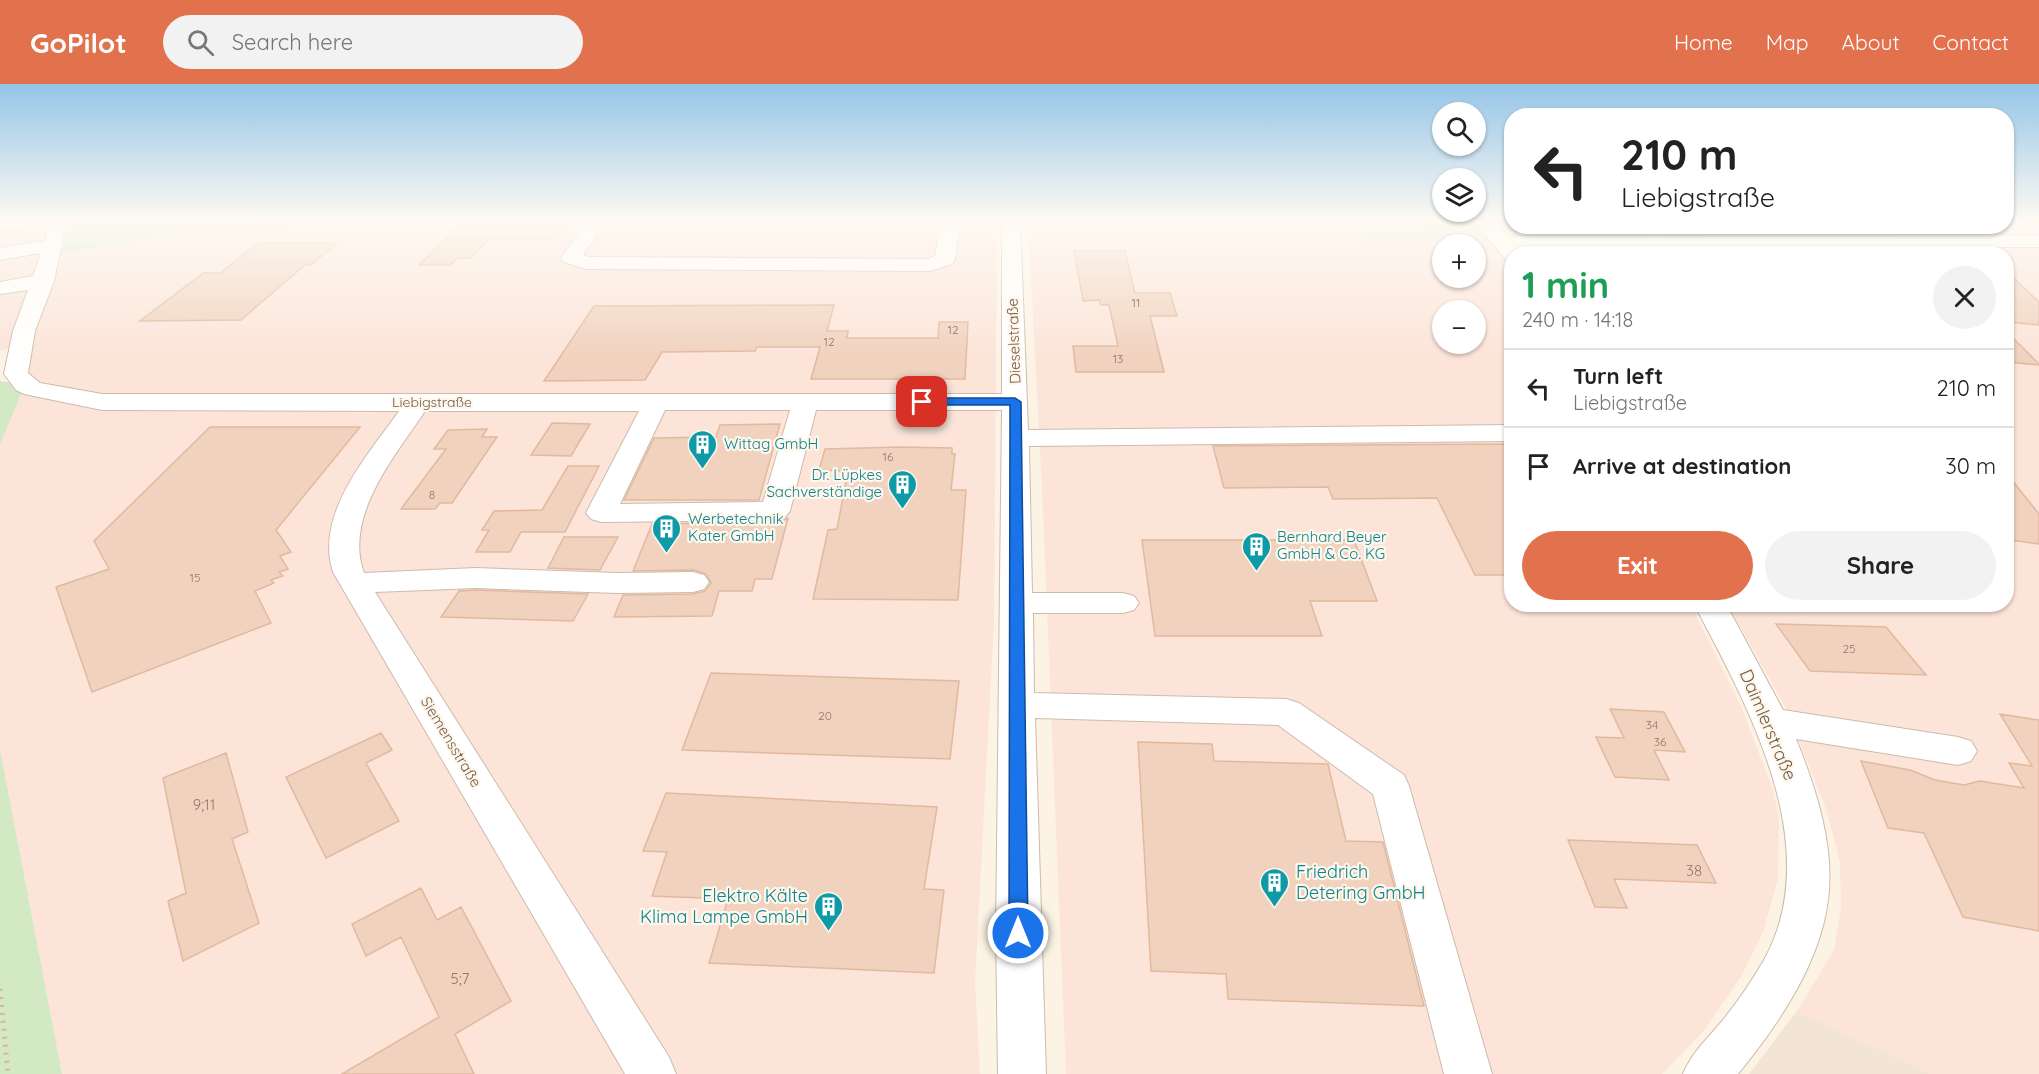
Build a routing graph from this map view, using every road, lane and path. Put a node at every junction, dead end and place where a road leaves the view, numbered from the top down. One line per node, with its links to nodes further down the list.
1 (47, 266): 3 (street, Liebigstraße)
2 (1012, 266): 8 (street, Dieselstraße)
3 (43, 280): 4 (street); 5 (street, Liebigstraße)
4 (0, 288)
5 (418, 402): 6 (street, Liebigstraße); 12 (street, Siemensstraße)
6 (656, 402): 7 (street, Liebigstraße); 7 (street)
7 (805, 402): 8 (street, Liebigstraße)
8 (1015, 402): 10 (street, Dieselstraße)
9 (1504, 433): 10 (street)
10 (1016, 438): 13 (street, Dieselstraße)
11 (693, 582): 12 (street)
12 (355, 583): 21 (street, Siemensstraße)
13 (1017, 603): 14 (street); 16 (street, Dieselstraße)
14 (1123, 603)
15 (1714, 612): 17 (street, Daimlerstraße)
16 (1017, 705): 22 (street, Dieselstraße); 23 (street)
17 (1769, 721): 18 (street); 24 (street, Daimlerstraße)
18 (1958, 751)
19 (0, 989): 20 (path)
20 (8, 1074)
21 (652, 1074)
22 (1022, 1074)
23 (1468, 1074)
24 (1707, 1074)

